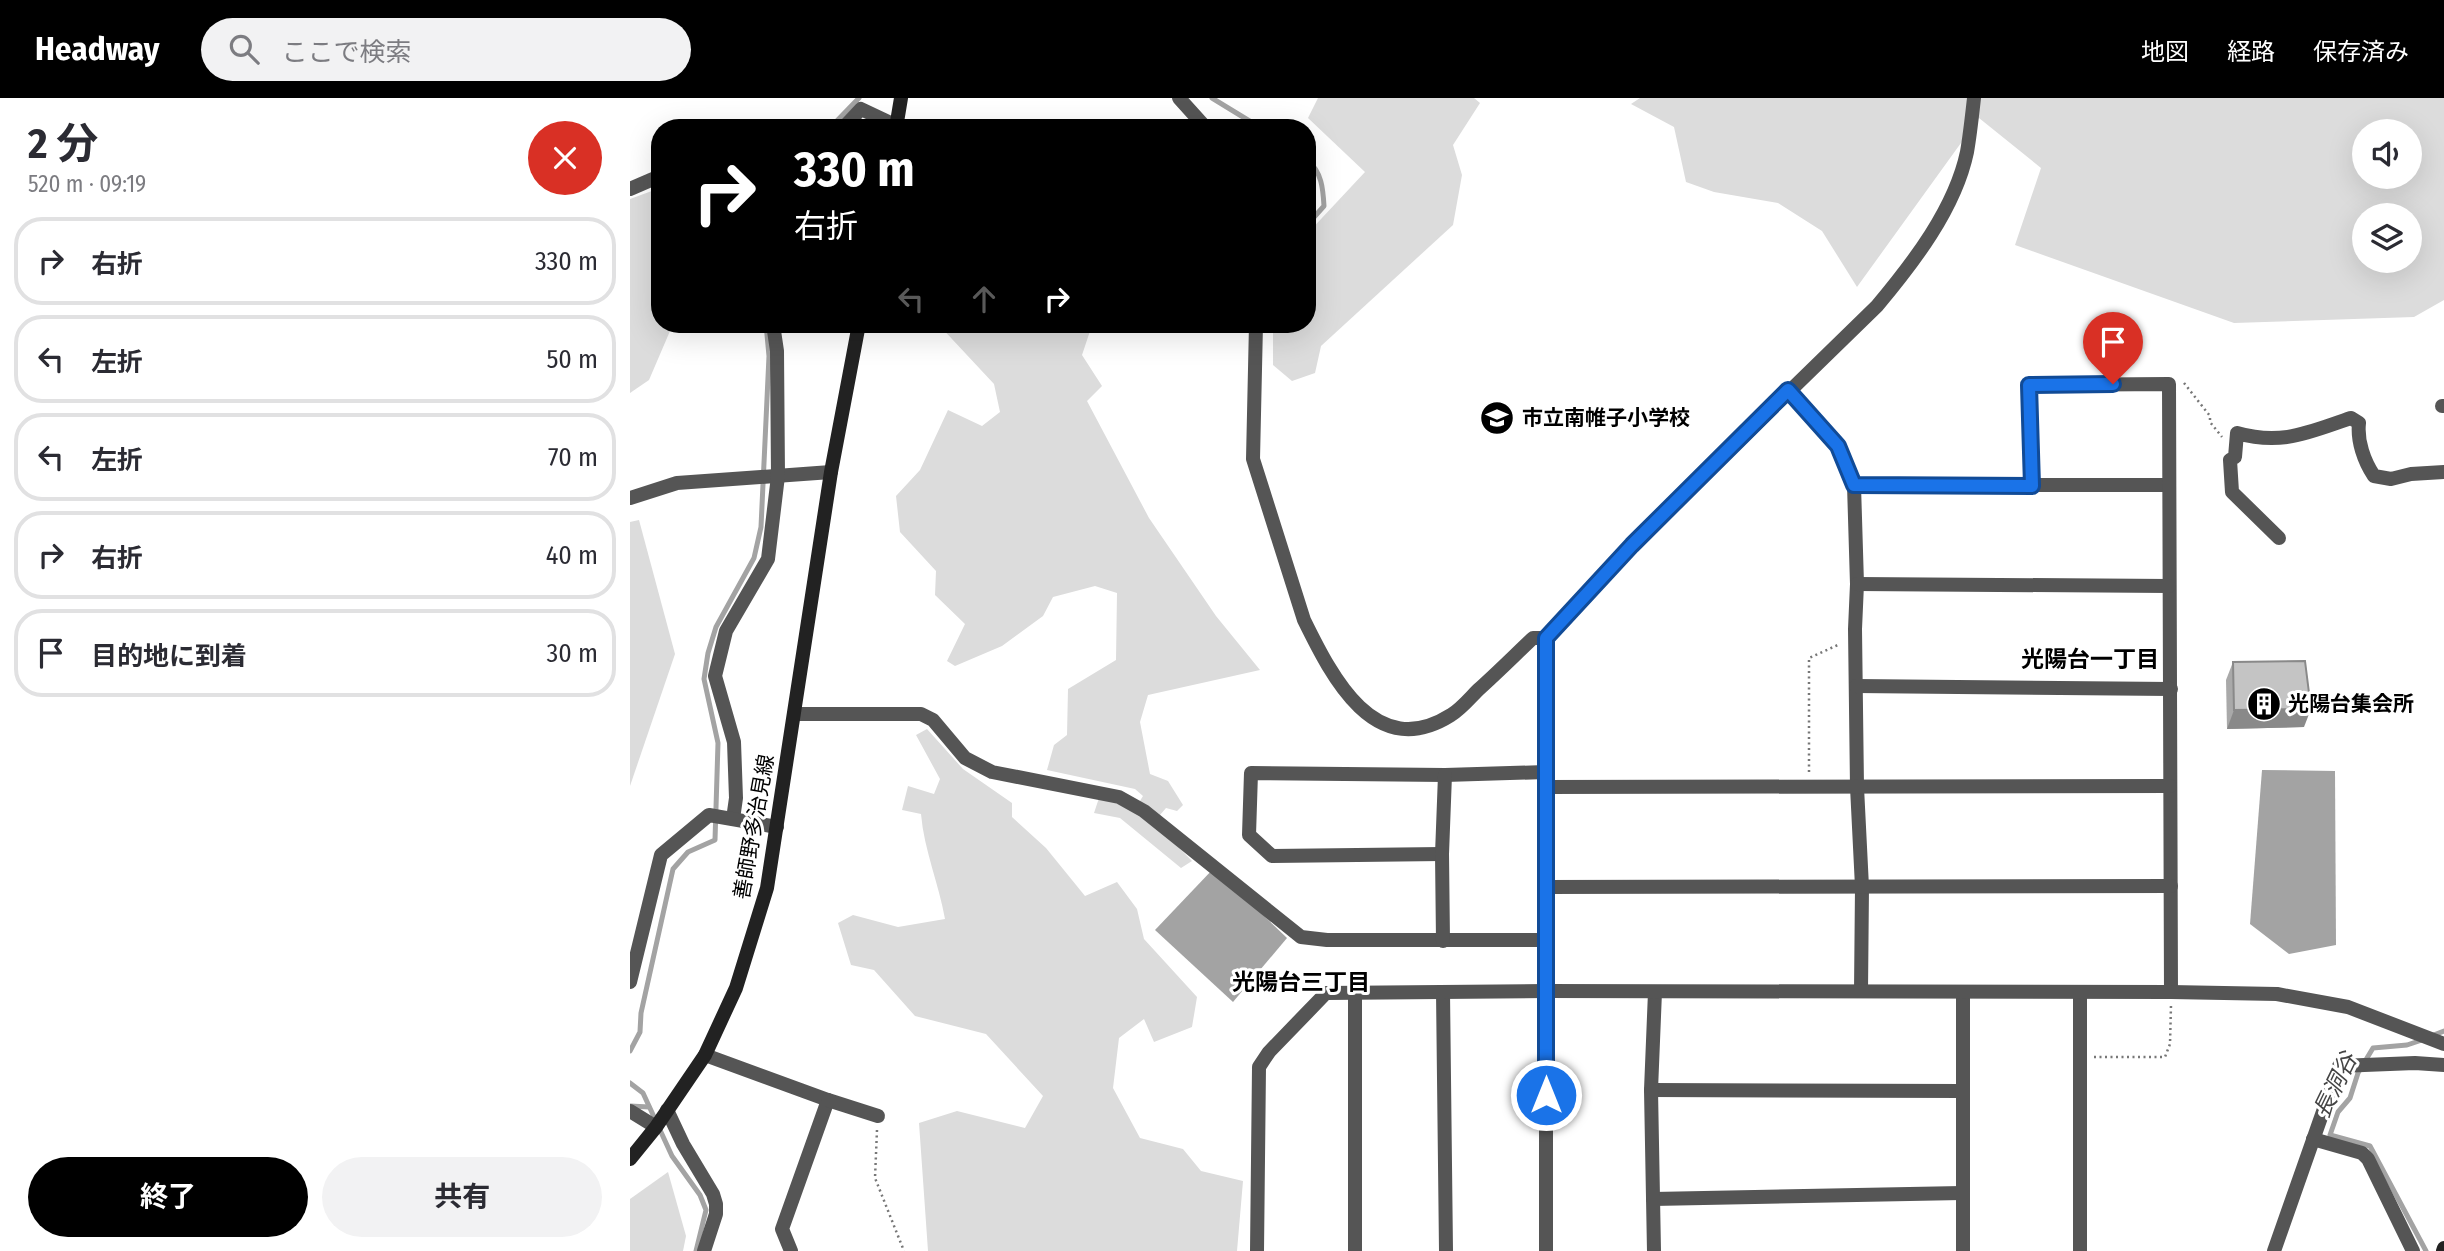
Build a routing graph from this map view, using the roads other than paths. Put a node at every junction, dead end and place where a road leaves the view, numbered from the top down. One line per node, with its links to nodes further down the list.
1 (901, 98): 6 (main road)
2 (1179, 98): 7 (street)
3 (1974, 98): 13 (street)
4 (852, 119): 5 (street)
5 (881, 119)
6 (898, 119)
7 (1198, 119)
8 (651, 180): 9 (street)
9 (630, 189)
10 (774, 333): 16 (street)
11 (857, 333): 14 (main road, 善師野多治見線)
12 (1256, 333): 24 (street)
13 (1788, 390): 17 (street); 24 (street)
14 (831, 472): 16 (street); 27 (main road, 善師野多治見線)
15 (2444, 472): 21 (street)
16 (778, 475): 20 (street); 32 (street)
17 (1854, 485): 19 (street); 22 (street)
18 (2169, 485): 19 (street); 19 (street); 23 (street)
19 (2032, 486)
20 (630, 498)
21 (2279, 538)
22 (1857, 584): 23 (street); 25 (street)
23 (2169, 586): 26 (street)
24 (1546, 638): 29 (street)
25 (1856, 686): 26 (street); 31 (street)
26 (2171, 689): 30 (street)
27 (796, 714): 33 (main road, 善師野多治見線); 39 (street)
28 (1445, 775): 29 (street); 34 (street); 34 (street)
29 (1545, 779): 31 (street); 36 (street)
30 (2170, 786): 31 (street); 35 (street)
31 (1857, 787): 37 (street)
32 (730, 819): 33 (street); 40 (street)
33 (777, 827): 50 (main road, 善師野多治見線)
34 (1442, 854): 39 (street)
35 (2171, 886): 37 (street); 47 (street)
36 (1545, 887): 37 (street); 38 (street)
37 (1862, 887): 42 (street)
38 (1545, 940): 39 (street); 41 (street)
39 (1443, 941)
40 (630, 982)
41 (1545, 991): 43 (street); 44 (street); 67 (street)
42 (1861, 991): 44 (street); 45 (street)
43 (1443, 992): 48 (street); 66 (street)
44 (1655, 992): 52 (street)
45 (1963, 992): 46 (street); 53 (street)
46 (2080, 992): 47 (street); 70 (street)
47 (2171, 992): 49 (street)
48 (1355, 993): 64 (street); 65 (street)
49 (2444, 1044)
50 (705, 1055): 54 (street); 57 (main road, 善師野多治見線)
51 (2444, 1065): 58 (street)
52 (1651, 1090): 53 (street); 61 (street)
53 (1962, 1091): 60 (street)
54 (828, 1100): 56 (street); 63 (street)
55 (635, 1114): 57 (street)
56 (878, 1116)
57 (661, 1119): 59 (main road, 善師野多治見線); 62 (street)
58 (2313, 1139): 71 (street); 72 (street)
59 (630, 1159)
60 (1962, 1193): 61 (street); 69 (street)
61 (1653, 1199): 68 (street)
62 (704, 1251)
63 (791, 1251)
64 (1257, 1251)
65 (1355, 1251)
66 (1446, 1251)
67 (1546, 1251)
68 (1654, 1251)
69 (1963, 1251)
70 (2080, 1251)
71 (2274, 1251)
72 (2413, 1251)

